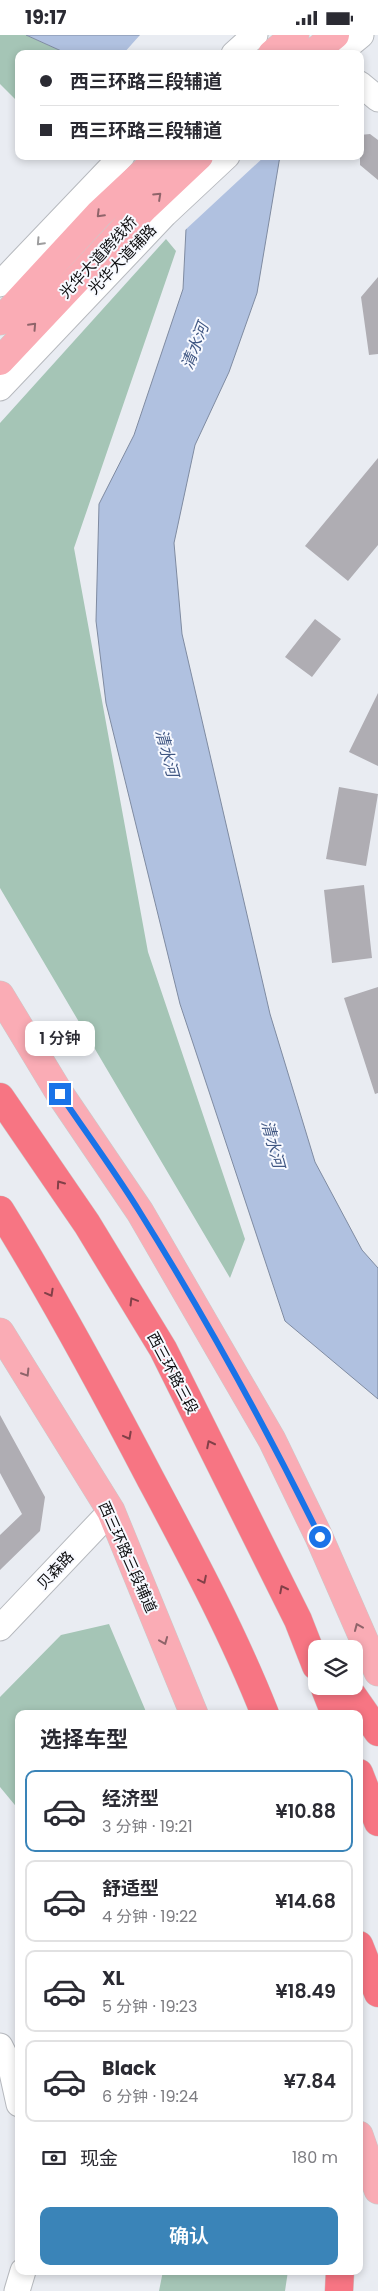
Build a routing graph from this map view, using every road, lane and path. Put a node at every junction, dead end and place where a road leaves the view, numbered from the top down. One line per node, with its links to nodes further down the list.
1 (256, 35): 5 (street)
2 (295, 35): 6 (main road)
3 (335, 35): 7 (main road)
4 (361, 35): 8 (street)
5 (239, 50)
6 (277, 50)
7 (317, 50)
8 (343, 50)
9 (364, 87): 10 (street)
10 (378, 99)
11 (118, 160): 15 (street, one-way to 15)
12 (157, 160): 16 (main road, 光华大道跨线桥, one-way to 16)
13 (195, 160): 17 (main road, 光华大道跨线桥, one-way to 13)
14 (223, 160): 18 (street, 光华大道辅路)
15 (0, 284)
16 (0, 321)
17 (0, 361)
18 (0, 388)
19 (0, 995): 28 (main road, one-way to 19)
20 (0, 1097): 24 (highway, 西三环路三段, one-way to 20)
21 (0, 1210): 32 (highway, one-way to 32)
22 (0, 1332): 23 (main road, 西三环路三段辅道, one-way to 23)
23 (111, 1511): 25 (street, 贝森路); 31 (main road, 西三环路三段辅道, one-way to 31)
24 (298, 1620): 26 (highway); 27 (highway, 西三环路三段)
25 (0, 1628)
26 (312, 1640)
27 (308, 1646)
28 (378, 1672)
29 (328, 1695): 33 (highway)
30 (352, 1695): 35 (highway)
31 (192, 1710)
32 (263, 1710)
33 (333, 1710)
34 (363, 1710): 36 (highway)
35 (363, 1710)
36 (378, 1732)
37 (363, 1783): 38 (highway)
38 (378, 1822)
39 (363, 1955): 40 (highway)
40 (378, 1993)
41 (0, 2046): 42 (street)
42 (15, 2086)
43 (363, 2146): 44 (main road)
44 (376, 2180)
45 (22, 2275): 47 (street)
46 (340, 2275): 48 (highway)
47 (17, 2291)
48 (339, 2291)

